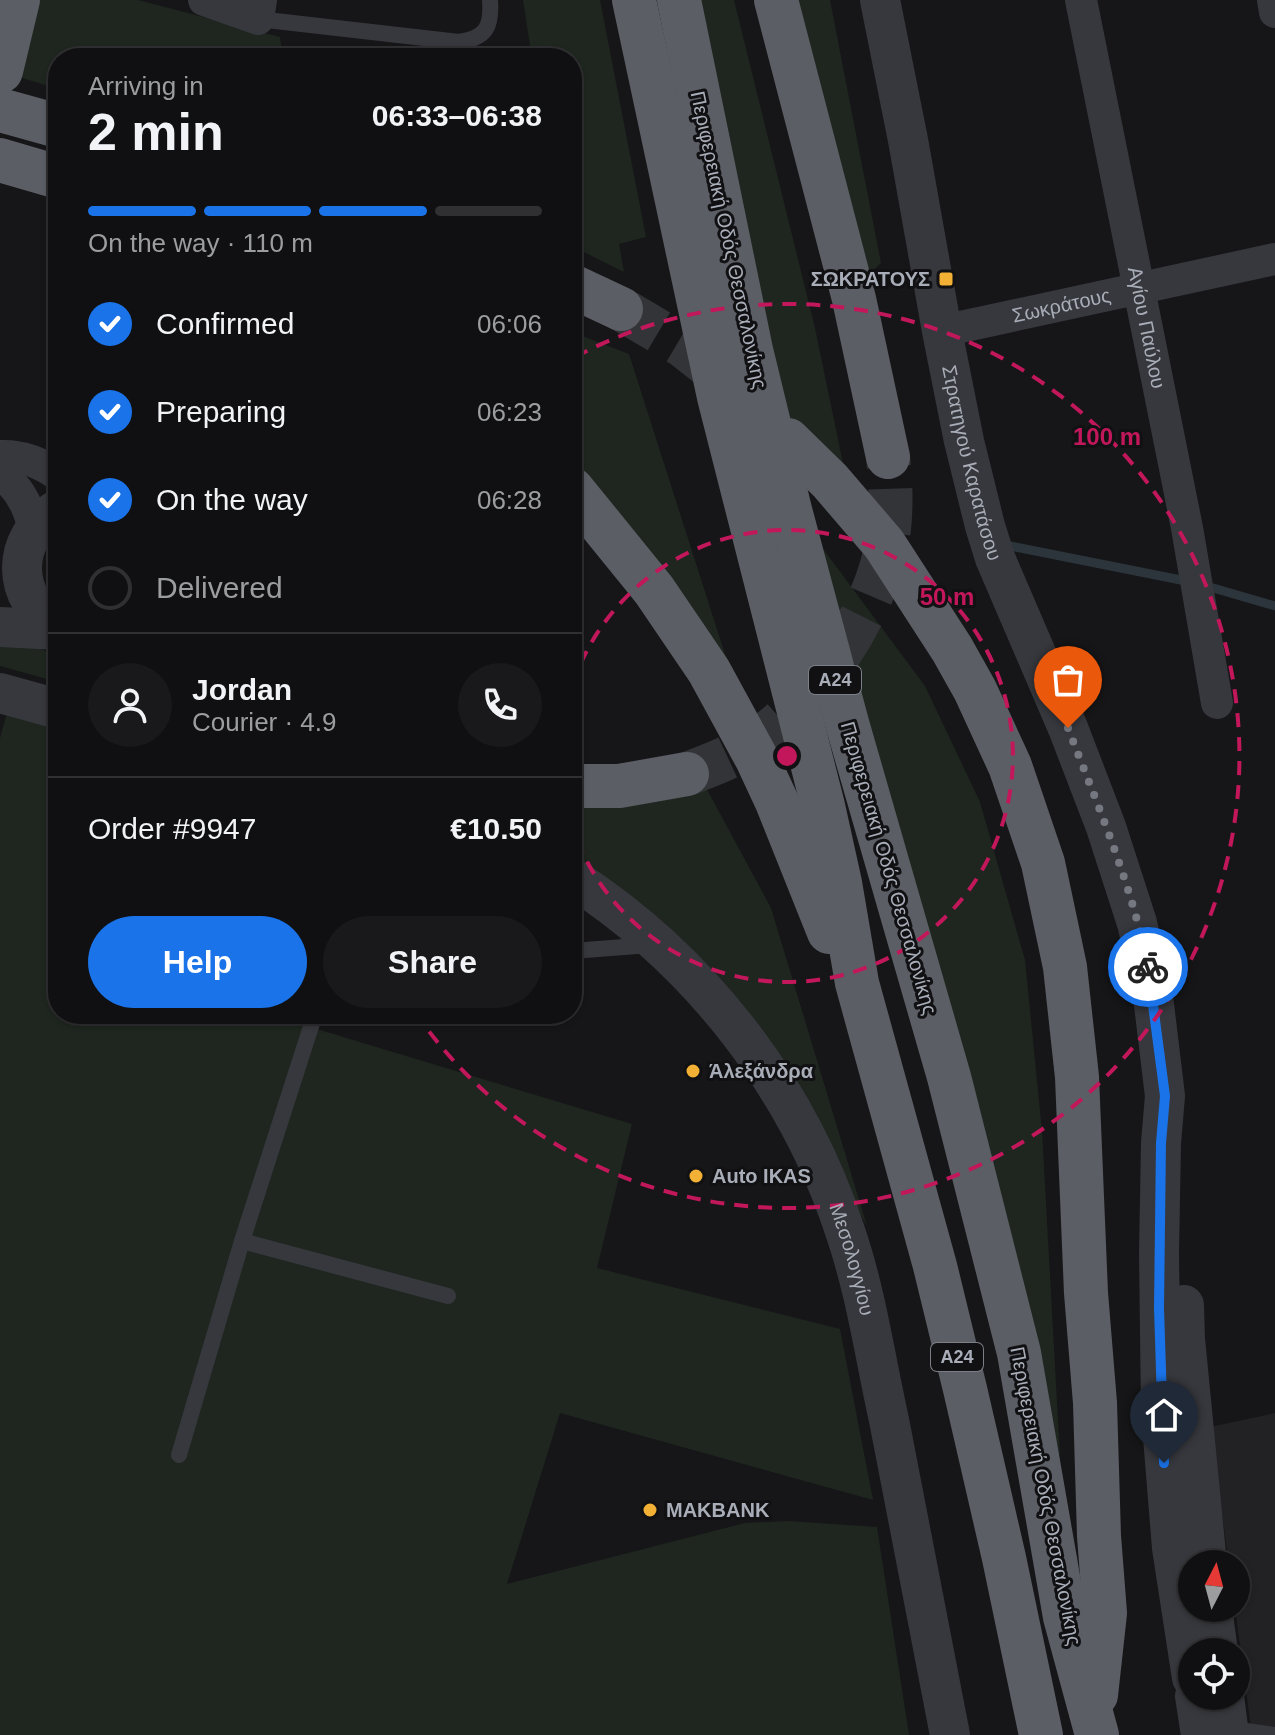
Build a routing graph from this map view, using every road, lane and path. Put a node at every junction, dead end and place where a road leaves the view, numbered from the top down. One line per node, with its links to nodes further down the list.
1 (18, 0): 12 (highway)
2 (204, 0): 10 (street)
3 (490, 0): 10 (lane)
4 (634, 0): 42 (highway, Α24)
5 (679, 0): 51 (highway, Περιφερειακή Οδός Θεσσαλονίκης / Α24)
6 (776, 0): 26 (highway)
7 (880, 0): 23 (street, Στρατηγού Καρατάσου)
8 (1081, 0): 20 (street, Αγίου Παύλου)
9 (1273, 0): 11 (street)
10 (260, 10)
11 (1275, 12)
12 (1, 71)
13 (0, 110): 14 (highway)
14 (48, 123)
15 (0, 160): 16 (highway)
16 (48, 174)
17 (0, 175): 18 (highway)
18 (48, 182)
19 (1275, 259): 20 (street, Σωκράτους)
20 (1140, 287): 23 (street, Σωκράτους); 35 (street, Αγίου Παύλου)
21 (582, 291): 22 (highway)
22 (621, 309)
23 (942, 331): 44 (street, Στρατηγού Καρατάσου)
24 (788, 440): 51 (highway)
25 (0, 456): 27 (street)
26 (888, 457)
27 (48, 469)
28 (0, 474): 30 (street)
29 (582, 501): 42 (highway)
30 (29, 540): 31 (street)
31 (48, 621)
32 (0, 627): 33 (street)
33 (48, 629)
34 (0, 693): 36 (street)
35 (1217, 703)
36 (48, 706)
37 (687, 774): 38 (highway)
38 (582, 786)
39 (582, 886): 40 (street, Μεσολογγίου)
40 (658, 944): 41 (lane); 52 (street, Μεσολογγίου)
41 (582, 950)
42 (857, 983): 53 (highway, Α24)
43 (312, 1024): 45 (lane)
44 (1165, 1096): 48 (street); 49 (street)
45 (242, 1241): 46 (lane); 47 (lane)
46 (448, 1296)
47 (179, 1455)
48 (1206, 1550)
49 (1186, 1638)
50 (1220, 1722): 54 (lane)
51 (1096, 1726)
52 (950, 1735)
53 (1041, 1735)
54 (1275, 1735)

